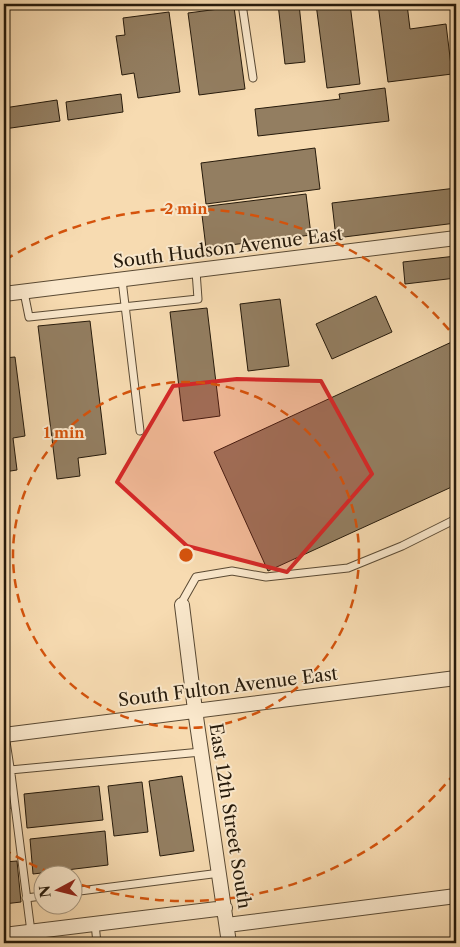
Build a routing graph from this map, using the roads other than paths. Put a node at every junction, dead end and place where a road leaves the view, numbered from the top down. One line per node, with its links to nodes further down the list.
1 (242, 4): 2 (lane)
2 (253, 78)
3 (456, 238): 4 (street, South Hudson Avenue East)
4 (196, 271): 5 (street, South Hudson Avenue East); 8 (lane)
5 (122, 280): 6 (street, South Hudson Avenue East); 8 (lane)
6 (24, 292): 7 (street, South Hudson Avenue East); 8 (lane)
7 (4, 294)
8 (126, 308): 9 (lane)
9 (140, 431)
10 (456, 520): 11 (lane)
11 (182, 605): 13 (street, East 12th Street South)
12 (456, 678): 13 (street, South Fulton Avenue East)
13 (195, 710): 14 (street, South Fulton Avenue East); 15 (street, East 12th Street South)
14 (4, 735): 16 (lane)
15 (201, 752): 17 (lane); 18 (street, East 12th Street South)
16 (6, 754): 17 (lane)
17 (10, 770): 22 (lane)
18 (220, 873): 19 (lane); 23 (street, East 12th Street South)
19 (82, 891)
20 (456, 896): 25 (street)
21 (32, 897): 22 (lane)
22 (26, 898): 26 (lane)
23 (225, 908): 24 (street); 25 (street, East 12th Street South)
24 (95, 924): 26 (street); 28 (lane)
25 (227, 925): 29 (street, East 12th Street South)
26 (31, 932): 27 (street)
27 (4, 935)
28 (97, 943)
29 (229, 943)

